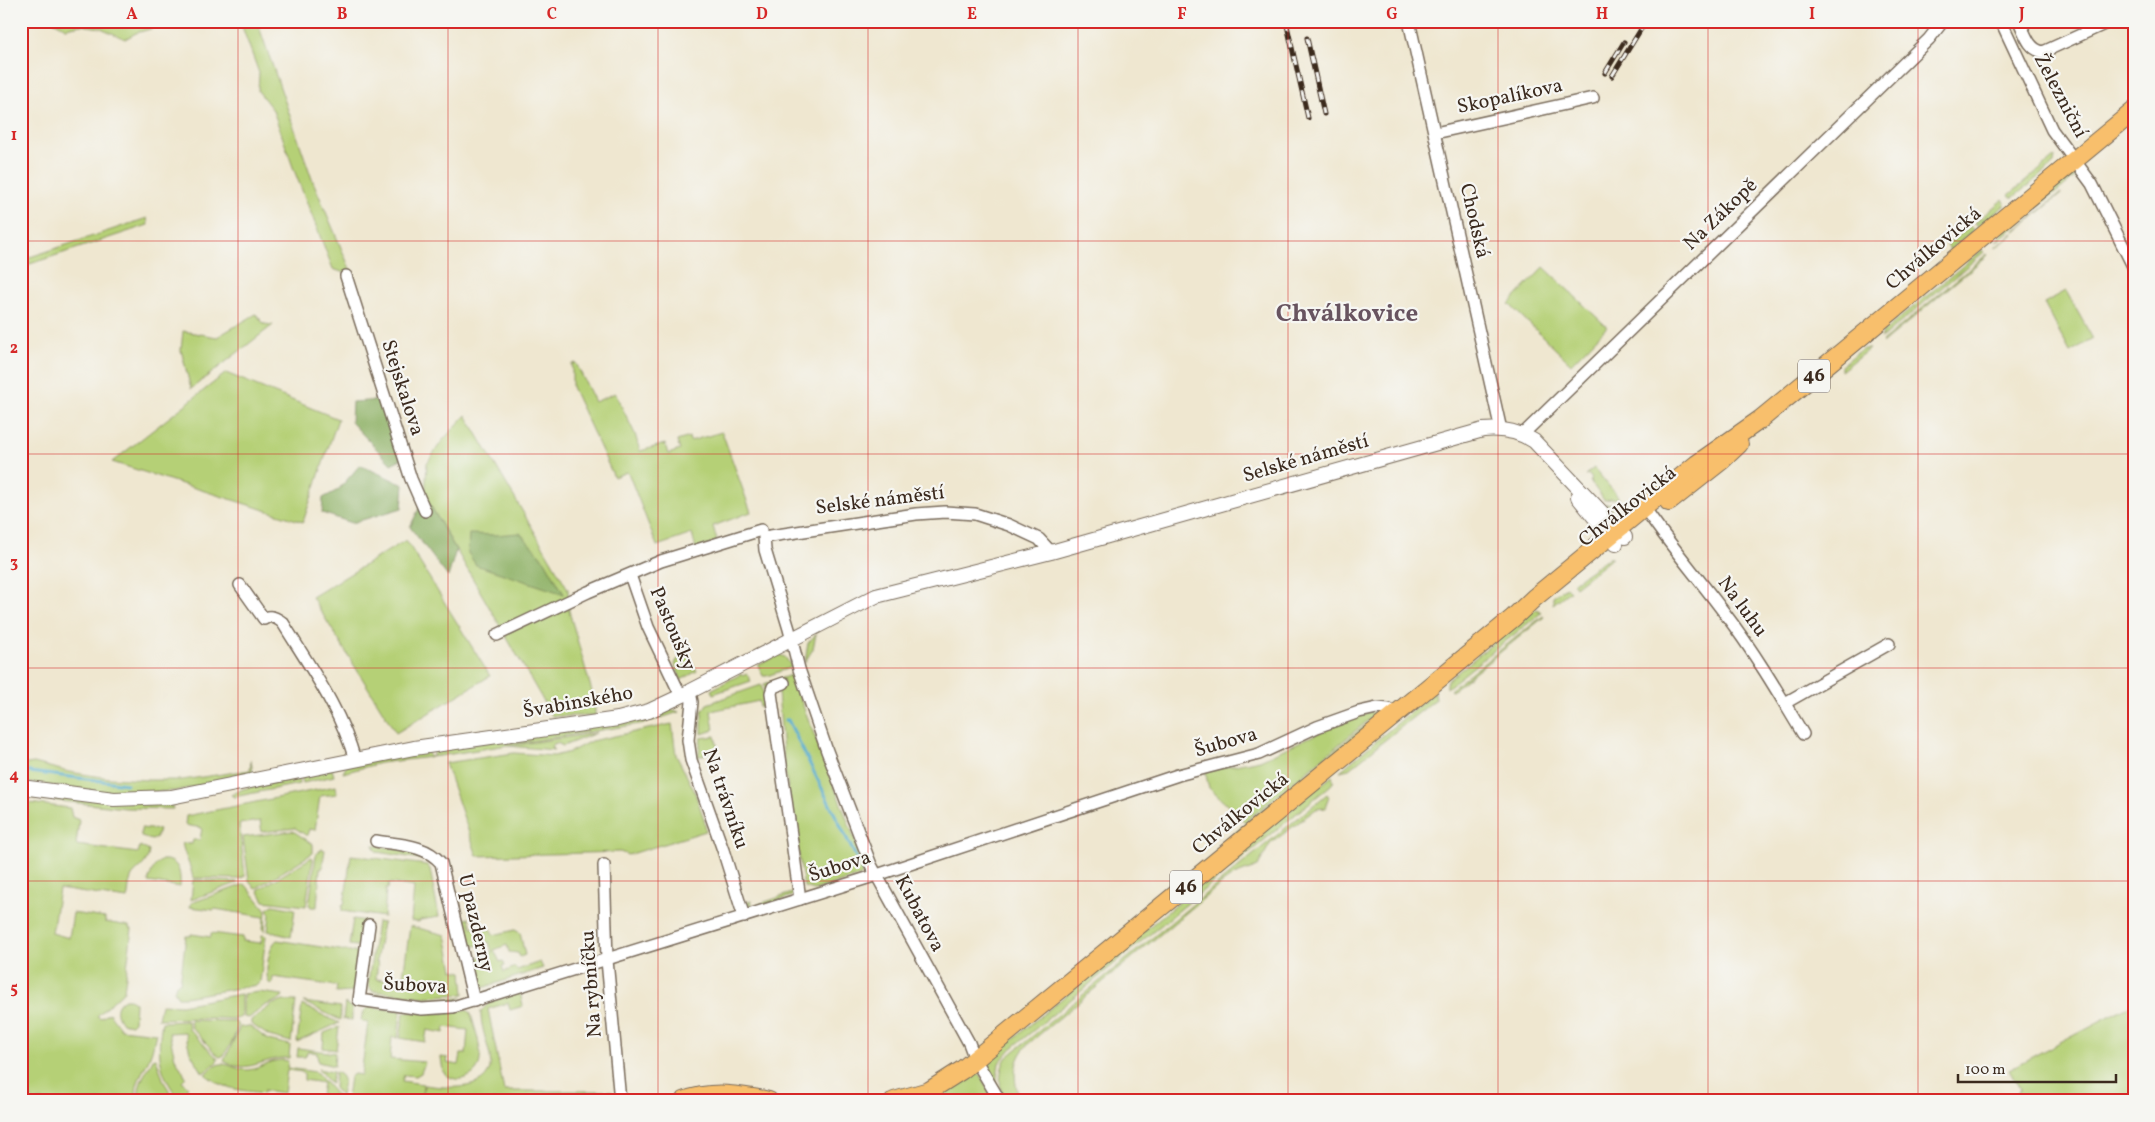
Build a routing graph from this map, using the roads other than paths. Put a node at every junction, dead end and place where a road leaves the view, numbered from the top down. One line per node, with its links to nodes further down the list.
1 (1409, 21): 8 (street, Chodská)
2 (1943, 21): 13 (street, Na Zákopě)
3 (2001, 21): 9 (street, Železniční)
4 (2019, 21): 5 (street)
5 (2111, 21)
6 (1593, 98): 8 (street, Skopalíkova)
7 (2134, 111): 9 (main road, Chválkovická / 46)
8 (1434, 133): 12 (street, Chodská)
9 (2074, 160): 10 (street, Železniční); 15 (main road, Chválkovická / 46)
10 (2134, 268)
11 (346, 276): 14 (street, Stejskalova)
12 (1501, 430): 13 (street, Selské náměstí); 18 (street, Selské náměstí)
13 (1524, 434): 17 (street, Selské náměstí)
14 (425, 511)
15 (1647, 512): 17 (main road, Chválkovická); 26 (street, Na luhu)
16 (762, 533): 18 (street, Selské náměstí); 19 (street, Selské náměstí); 22 (street, Kubatova)
17 (1617, 537): 27 (main road, Chválkovická / 46)
18 (1051, 552): 22 (street, Selské náměstí)
19 (630, 575): 21 (street, Selské náměstí); 25 (street, Pastoušky)
20 (240, 586): 29 (street)
21 (497, 635)
22 (792, 639): 25 (street, Švabinského); 33 (street, Kubatova)
23 (1889, 644): 26 (street)
24 (784, 683): 34 (street)
25 (686, 694): 29 (street, Švabinského); 35 (street, Na trávníku)
26 (1785, 703): 28 (street, Na luhu)
27 (1396, 714): 33 (street, Šubova); 39 (main road, Chválkovická / 46)
28 (1803, 734)
29 (355, 760): 30 (street, Švabinského)
30 (21, 787)
31 (376, 841): 38 (street, U pazderny)
32 (604, 865): 37 (street, Na rybníčku)
33 (877, 875): 34 (street, Šubova); 39 (street, Kubatova)
34 (800, 899): 35 (street, Šubova)
35 (744, 917): 37 (street, Šubova)
36 (369, 925): 38 (street, Šubova)
37 (607, 960): 38 (street, Šubova); 40 (street, Na rybníčku)
38 (474, 1002)
39 (975, 1059): 43 (main road, Chválkovická / 46); 44 (street, Kubatova)
40 (620, 1101)
41 (684, 1101): 42 (main road)
42 (769, 1101)
43 (894, 1101)
44 (1000, 1101)

